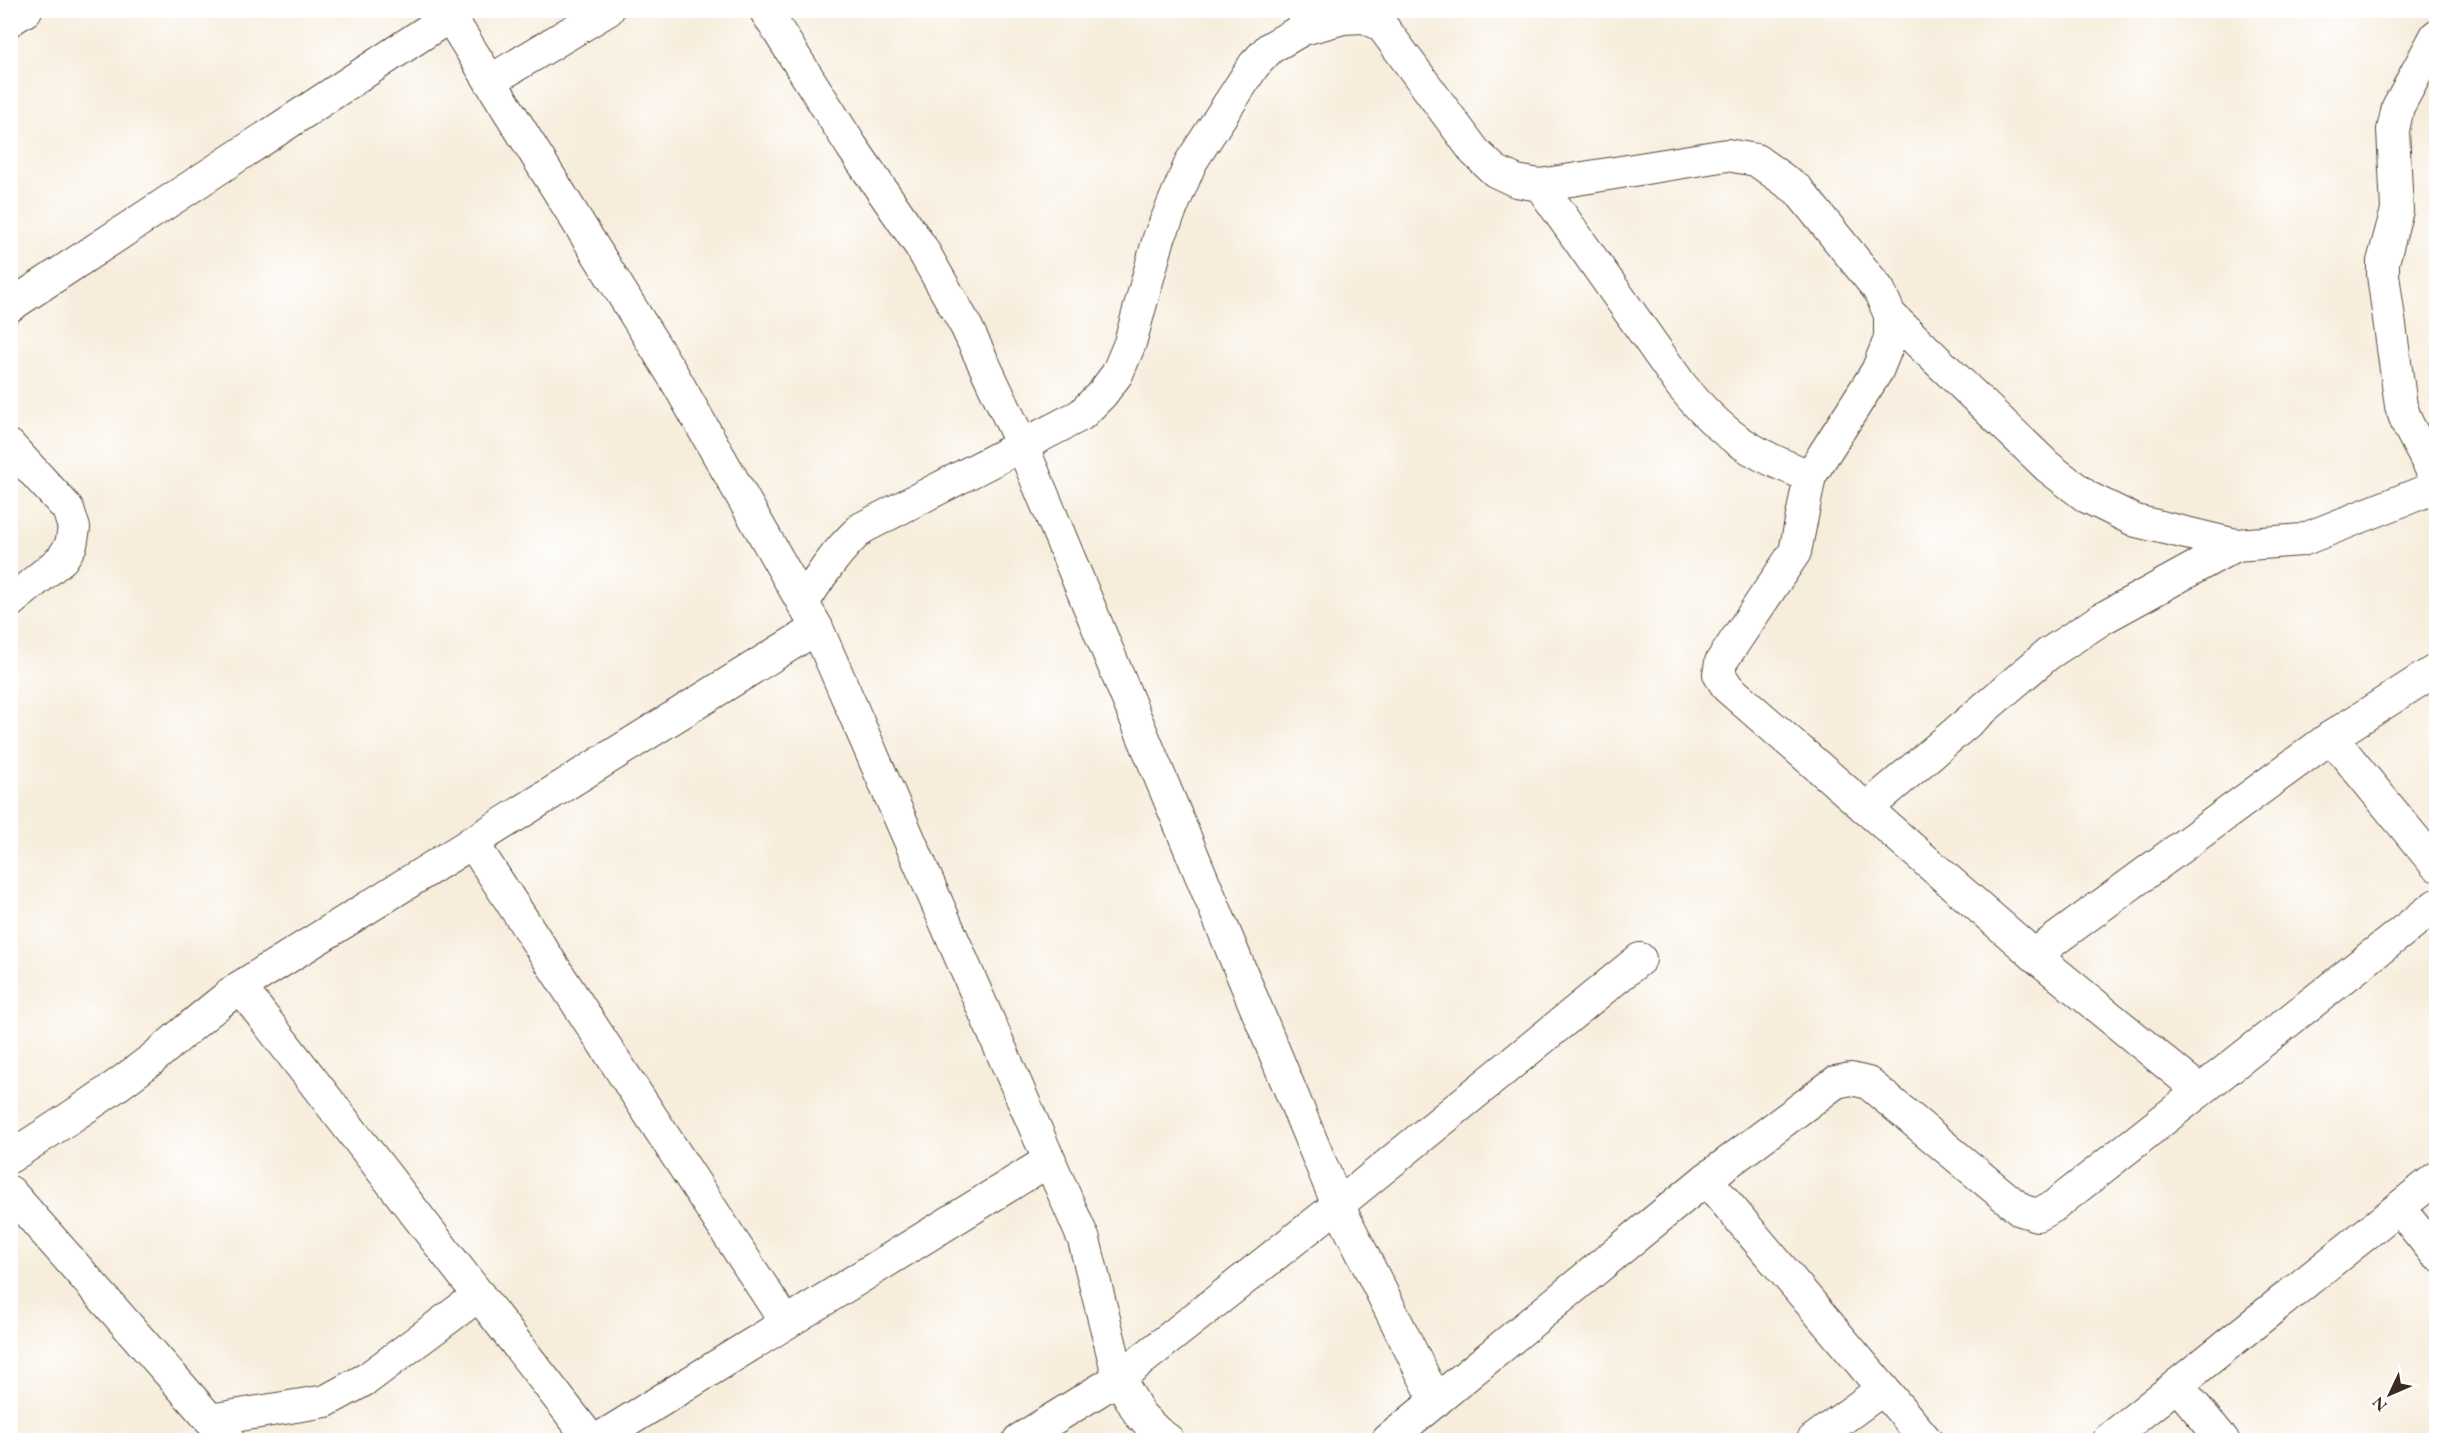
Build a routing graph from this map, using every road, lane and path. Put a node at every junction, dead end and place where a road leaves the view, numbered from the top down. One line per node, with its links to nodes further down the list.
1 (26, 10): 5 (street)
2 (608, 10): 7 (street)
3 (765, 10): 11 (street)
4 (448, 13): 7 (street); 9 (street)
5 (10, 20)
6 (2436, 36): 14 (street)
7 (490, 81): 18 (street)
8 (1540, 185): 10 (street); 11 (street); 13 (street)
9 (10, 306)
10 (1890, 315): 13 (street); 16 (street)
11 (1022, 445): 18 (street); 34 (street)
12 (10, 446): 17 (street)
13 (1810, 476): 21 (street)
14 (2436, 478)
15 (2436, 487): 16 (street)
16 (2236, 545): 21 (street)
17 (10, 602)
18 (810, 616): 22 (street); 30 (street)
19 (2436, 670): 20 (street)
20 (2331, 737): 23 (street); 25 (street)
21 (1866, 809): 25 (street)
22 (472, 842): 27 (street); 38 (street)
23 (2436, 865)
24 (2436, 905): 28 (street)
25 (2034, 955): 28 (street)
26 (1640, 959): 34 (street)
27 (240, 987): 29 (street); 37 (street)
28 (2200, 1091): 32 (street)
29 (10, 1157)
30 (1050, 1160): 38 (street); 39 (street)
31 (2436, 1178): 35 (street)
32 (1707, 1179): 41 (street); 42 (street)
33 (10, 1192): 43 (street)
34 (1338, 1205): 39 (street); 42 (street)
35 (2399, 1208): 36 (street); 40 (street)
36 (2436, 1254)
37 (479, 1295): 43 (street); 44 (street)
38 (786, 1323): 45 (street)
39 (1119, 1378): 46 (street); 47 (street)
40 (2177, 1384): 51 (street); 52 (street)
41 (1883, 1389): 49 (street); 50 (street)
42 (1436, 1401): 48 (street)
43 (219, 1430)
44 (591, 1440)
45 (597, 1440)
46 (1019, 1440)
47 (1168, 1440)
48 (1388, 1440)
49 (1813, 1440)
50 (1926, 1440)
51 (2108, 1440)
52 (2223, 1440)

